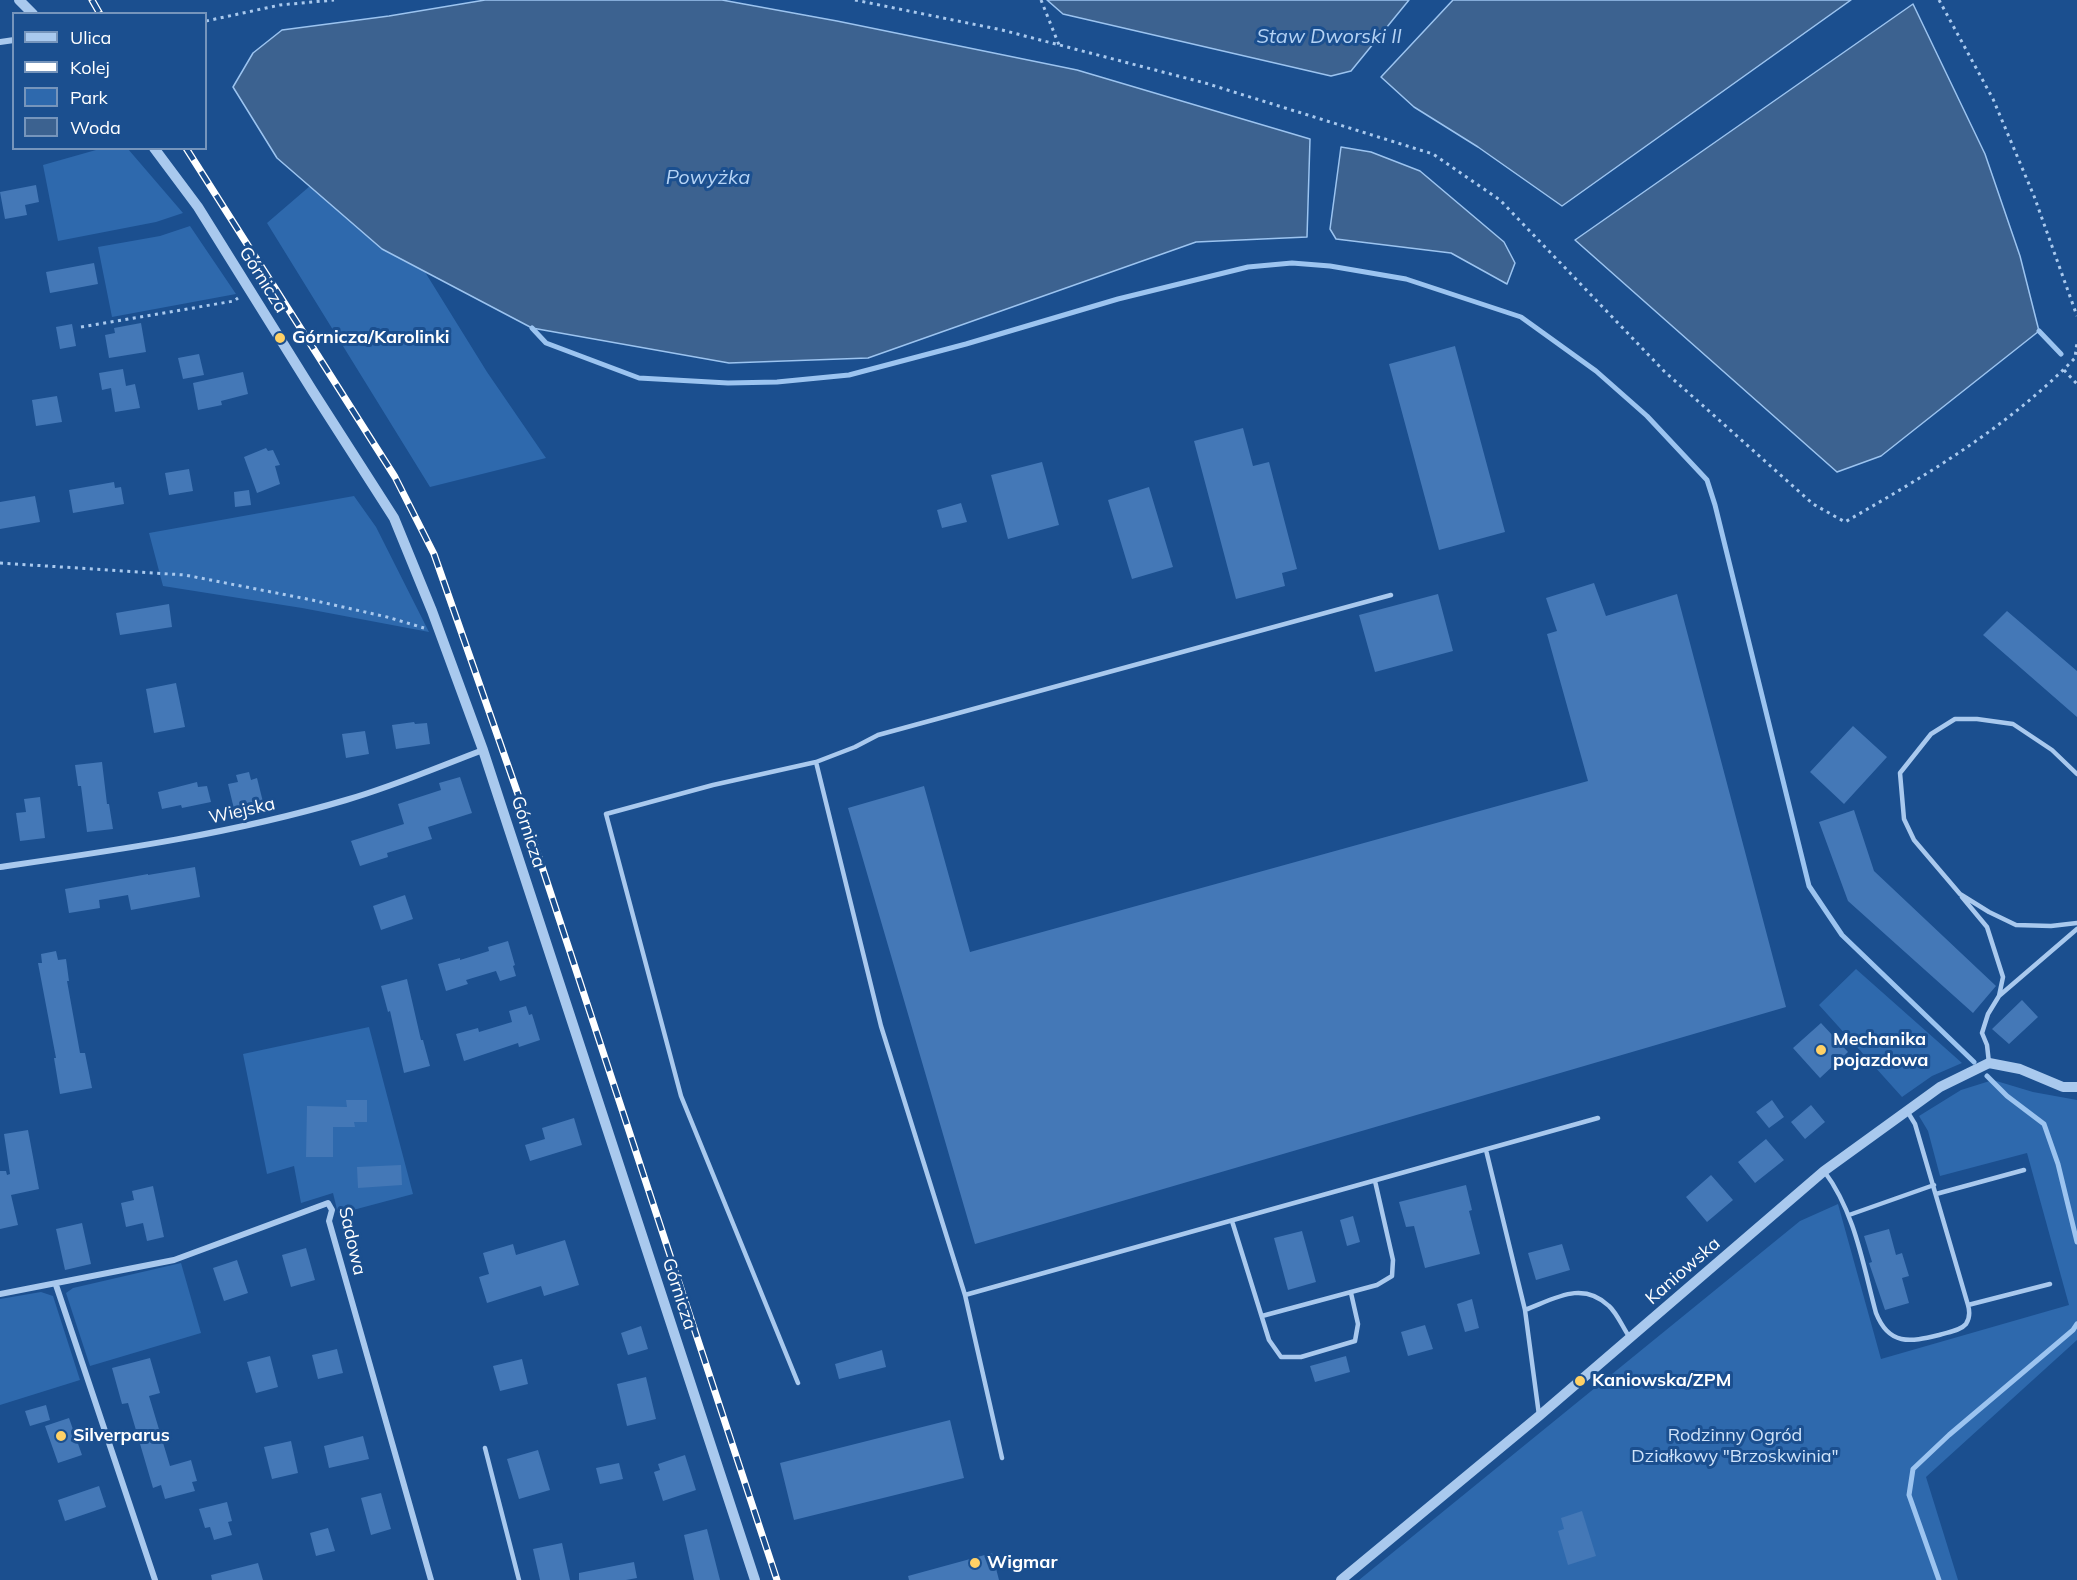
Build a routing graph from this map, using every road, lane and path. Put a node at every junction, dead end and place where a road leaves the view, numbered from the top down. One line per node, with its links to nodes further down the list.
1 (19, 0): 6 (street)
2 (334, 0): 7 (path)
3 (855, 0): 8 (path)
4 (1041, 0): 8 (path)
5 (1939, 0): 11 (path)
6 (31, 12)
7 (207, 21)
8 (1059, 45): 14 (path)
9 (155, 150): 10 (street, Górnicza)
10 (250, 291): 12 (path); 18 (street, Górnicza)
11 (2077, 316)
12 (81, 327)
13 (2077, 342): 14 (path)
14 (2064, 370): 15 (path)
15 (2077, 384)
16 (0, 563): 18 (path)
17 (1391, 595): 20 (lane)
18 (440, 633): 19 (street, Górnicza)
19 (483, 750): 22 (street, Wiejska); 55 (street, Górnicza)
20 (816, 762): 43 (lane); 48 (lane)
21 (2077, 774): 23 (lane)
22 (0, 867)
23 (1960, 894): 24 (lane); 26 (lane)
24 (2077, 923)
25 (2077, 929): 26 (lane)
26 (1999, 996): 27 (lane)
27 (1989, 1063): 28 (street); 29 (street, Kaniowska)
28 (2077, 1087)
29 (1907, 1111): 33 (street, Kaniowska); 35 (lane)
30 (1598, 1118): 31 (lane)
31 (1486, 1150): 34 (lane); 45 (lane)
32 (2024, 1170): 36 (lane)
33 (1824, 1171): 37 (lane); 47 (street, Kaniowska)
34 (1375, 1181): 38 (lane); 41 (lane)
35 (1934, 1185): 36 (lane); 37 (lane)
36 (1936, 1194): 44 (lane)
37 (1849, 1215): 44 (lane)
38 (1232, 1221): 43 (lane); 46 (lane)
39 (2050, 1284): 44 (lane)
40 (56, 1285): 42 (street, Sadowa); 52 (street); 53 (street, Sadowa)
41 (1351, 1293): 46 (lane); 46 (lane)
42 (0, 1294)
43 (965, 1295): 51 (lane)
44 (1968, 1305)
45 (1525, 1310): 47 (lane); 49 (lane)
46 (1262, 1316)
47 (1630, 1338): 49 (street, Kaniowska)
48 (798, 1383)
49 (1539, 1416): 56 (street, Kaniowska)
50 (485, 1448): 54 (lane)
51 (1002, 1458)
52 (155, 1580)
53 (431, 1580)
54 (519, 1580)
55 (755, 1580)
56 (1341, 1580)

